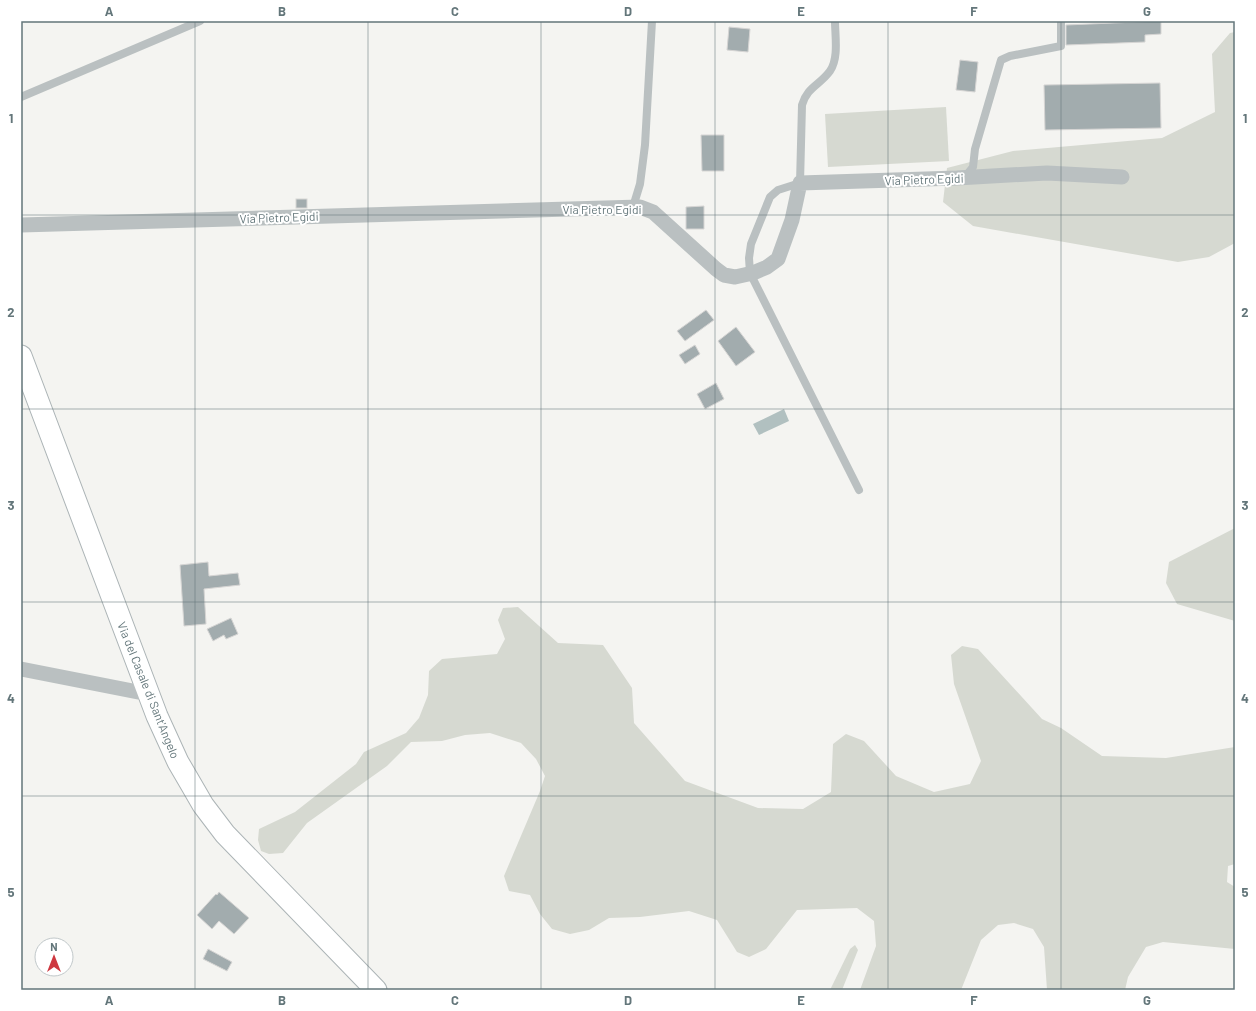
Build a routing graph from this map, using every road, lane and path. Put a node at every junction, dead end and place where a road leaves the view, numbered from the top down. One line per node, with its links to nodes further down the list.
1 (200, 21): 5 (lane)
2 (652, 21): 9 (lane)
3 (835, 21): 8 (lane)
4 (1061, 21): 7 (lane)
5 (21, 97)
6 (1122, 177): 7 (street, Via Pietro Egidi)
7 (964, 178): 8 (street, Via Pietro Egidi)
8 (800, 183): 11 (street, Via Pietro Egidi); 11 (lane)
9 (633, 207): 10 (street, Via Pietro Egidi); 11 (street, Via Pietro Egidi)
10 (21, 225)
11 (750, 274): 13 (lane)
12 (21, 356): 15 (main road, Via del Casale di Sant'Angelo)
13 (859, 490)
14 (21, 669): 15 (street)
15 (147, 689): 16 (main road, Via del Casale di Sant'Angelo)
16 (376, 990)

